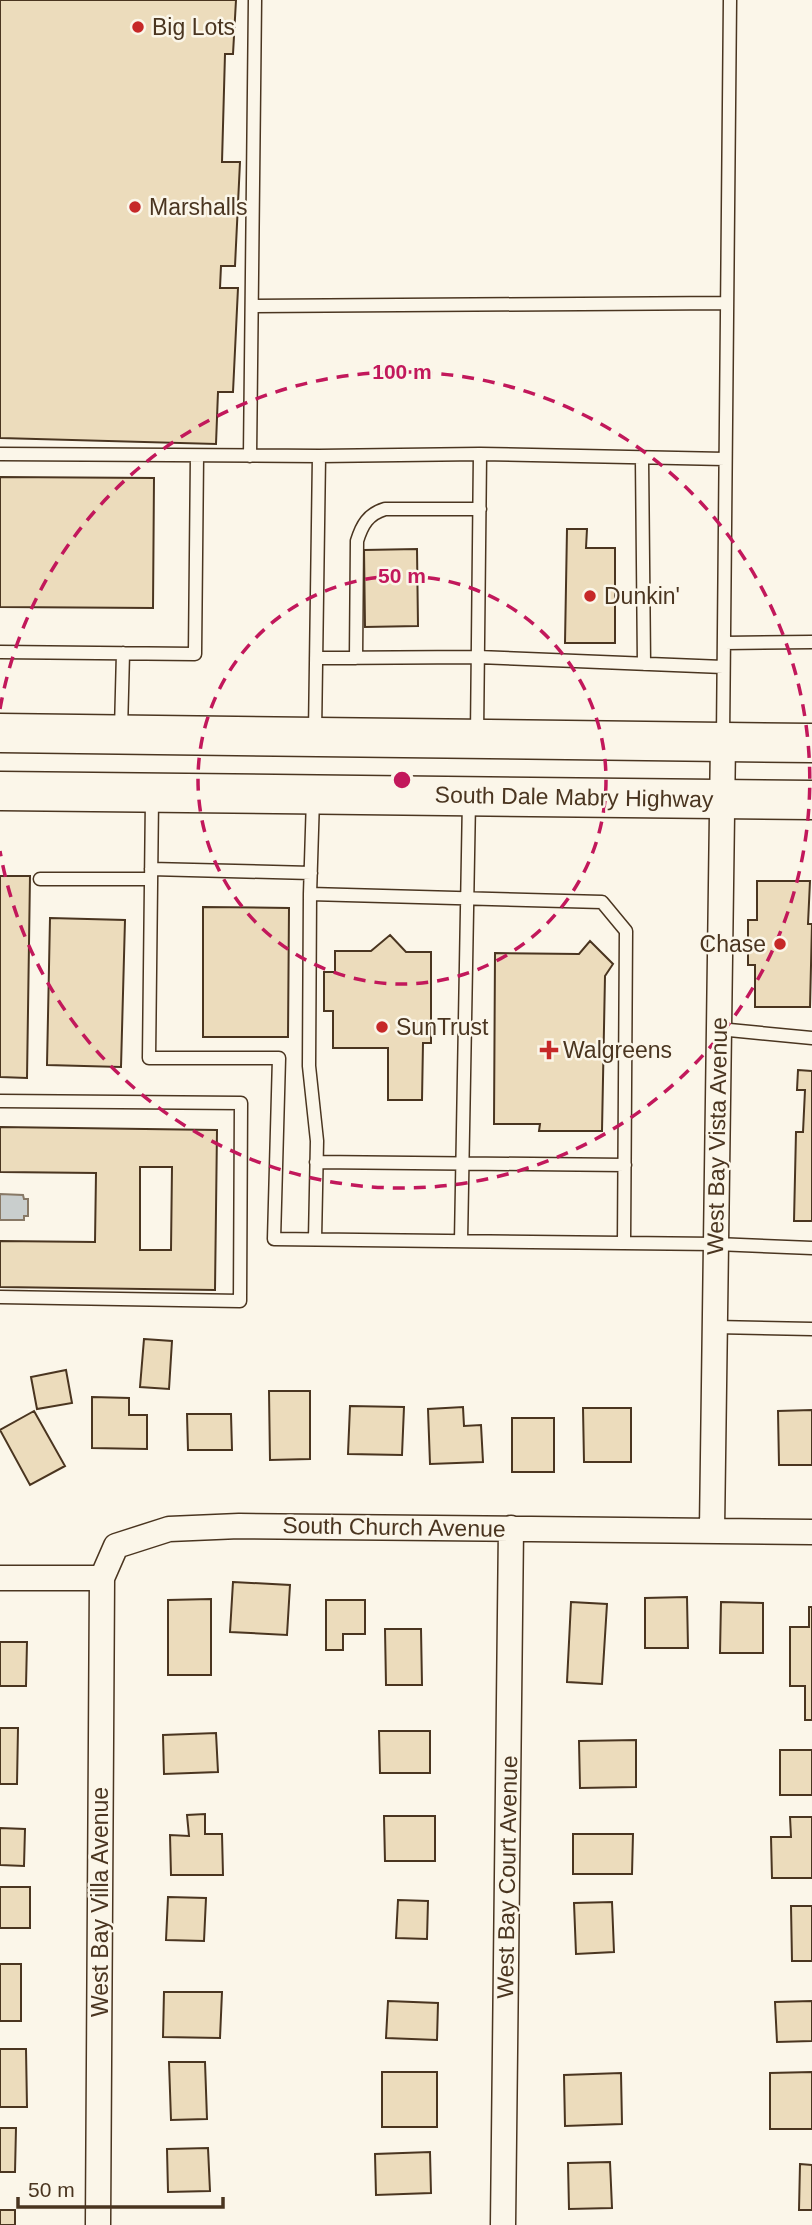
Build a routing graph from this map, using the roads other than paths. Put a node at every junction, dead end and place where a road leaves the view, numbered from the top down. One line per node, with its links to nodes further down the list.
1 (255, 0): 4 (lane)
2 (730, 0): 3 (lane)
3 (727, 303): 4 (lane); 11 (lane)
4 (252, 306): 8 (lane)
5 (0, 454): 7 (lane)
6 (480, 454): 9 (lane); 10 (lane); 12 (lane)
7 (197, 456): 8 (lane); 16 (lane)
8 (250, 456): 9 (lane)
9 (320, 456): 18 (lane)
10 (642, 459): 11 (lane); 20 (lane)
11 (725, 459): 14 (lane)
12 (480, 509): 17 (lane); 19 (lane)
13 (812, 642): 14 (lane)
14 (724, 643): 21 (lane)
15 (0, 652): 16 (lane)
16 (123, 653): 23 (lane)
17 (478, 657): 19 (lane); 20 (lane); 25 (lane)
18 (316, 658): 19 (lane); 24 (lane)
19 (356, 658)
20 (644, 664): 21 (lane)
21 (723, 667): 26 (lane)
22 (0, 733): 23 (main road)
23 (121, 735): 24 (main road)
24 (315, 737): 25 (main road)
25 (477, 739): 26 (main road)
26 (723, 742): 27 (main road); 32 (street, West Bay Vista Avenue)
27 (812, 743)
28 (0, 791): 29 (main road, South Dale Mabry Highway)
29 (152, 793): 30 (main road, South Dale Mabry Highway); 35 (lane)
30 (314, 794): 31 (main road, South Dale Mabry Highway); 34 (lane)
31 (469, 796): 32 (main road, South Dale Mabry Highway); 38 (lane)
32 (722, 799): 33 (main road, South Dale Mabry Highway); 39 (street, West Bay Vista Avenue)
33 (812, 800)
34 (311, 873): 35 (lane); 37 (lane)
35 (151, 874): 36 (lane); 45 (lane)
36 (40, 879)
37 (310, 894): 38 (lane); 42 (lane)
38 (467, 898): 43 (lane); 44 (lane)
39 (719, 1030): 40 (lane); 48 (street, West Bay Vista Avenue)
40 (812, 1038)
41 (0, 1101): 50 (lane)
42 (316, 1162): 43 (lane); 45 (lane)
43 (462, 1163): 44 (lane); 46 (lane)
44 (625, 1165): 47 (lane)
45 (314, 1239): 46 (lane)
46 (461, 1241): 47 (lane)
47 (624, 1243): 48 (lane)
48 (716, 1244): 49 (lane); 51 (street, West Bay Vista Avenue)
49 (812, 1248)
50 (0, 1297)
51 (715, 1327): 52 (lane); 54 (street, West Bay Vista Avenue)
52 (812, 1329)
53 (511, 1528): 54 (street, South Church Avenue); 57 (street, South Church Avenue); 59 (street, West Bay Court Avenue)
54 (712, 1530): 55 (street, South Church Avenue)
55 (812, 1532)
56 (0, 1578): 57 (street)
57 (103, 1578): 58 (street, West Bay Villa Avenue)
58 (97, 2225)
59 (503, 2225)

